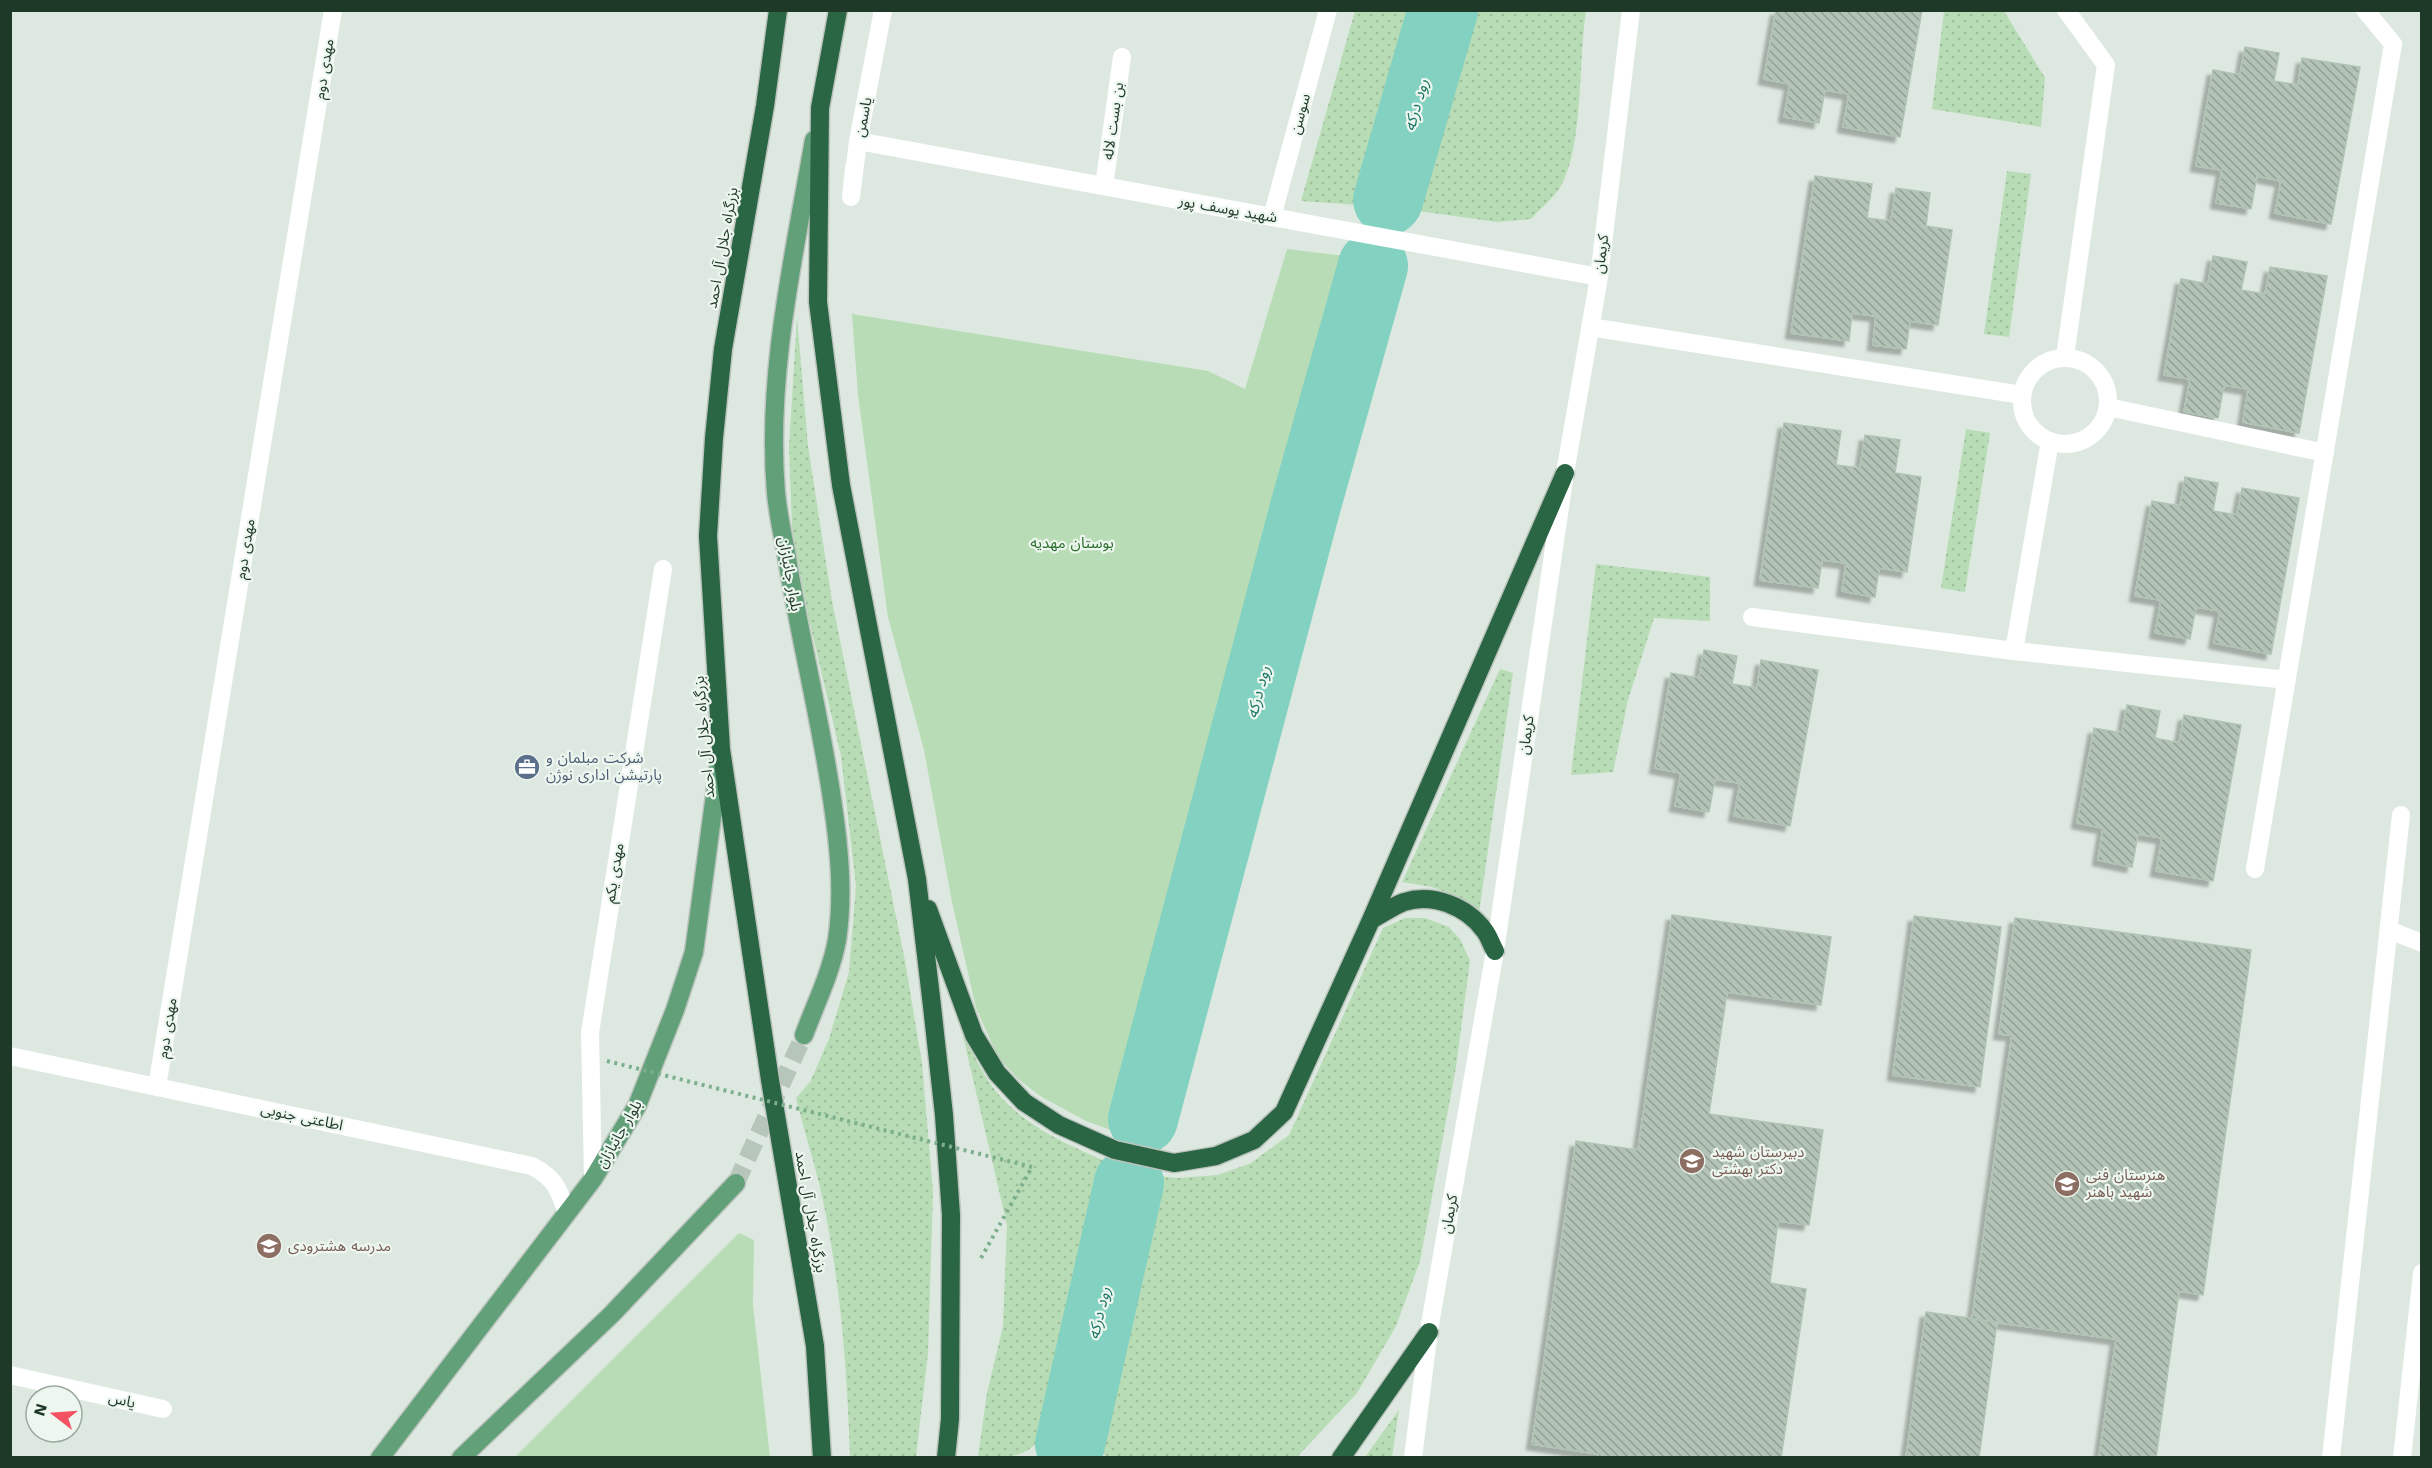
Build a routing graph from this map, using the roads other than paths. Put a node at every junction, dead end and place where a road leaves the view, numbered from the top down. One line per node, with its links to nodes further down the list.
1 (333, 10): 37 (street, مهدی دوم)
2 (778, 10): 27 (highway, بزرگراه جلال آل احمد)
3 (838, 10): 10 (highway)
4 (883, 10): 11 (street, یاسمن)
5 (1328, 10): 14 (street, سوسن)
6 (1631, 10): 15 (street, کریمان)
7 (2066, 10): 17 (street)
8 (2365, 10): 21 (street)
9 (1122, 57): 13 (street, بن بست لاله)
10 (820, 108): 30 (highway); 35 (main road, بلوار جانبازان)
11 (858, 141): 12 (street, یاسمن); 13 (street, شهید یوسف پور)
12 (854, 168)
13 (1104, 186): 14 (street, شهید یوسف پور)
14 (1272, 217): 15 (street, شهید یوسف پور)
15 (1599, 277): 16 (street, کریمان)
16 (1590, 327): 18 (street); 22 (street, کریمان)
17 (2066, 357): 18 (street); 19 (street)
18 (2022, 395): 20 (street)
19 (2108, 407): 20 (street); 21 (street)
20 (2050, 441): 25 (street)
21 (2325, 453): 26 (street)
22 (1565, 473): 31 (highway); 34 (street, کریمان)
23 (663, 569): 38 (street, مهدی یکم)
24 (1752, 617): 25 (street)
25 (2014, 651): 26 (street)
26 (2287, 680): 29 (street)
27 (721, 749): 38 (main road, بلوار جانبازان); 47 (highway, بزرگراه جلال آل احمد)
28 (2402, 815): 32 (street)
29 (2255, 869)
30 (917, 879): 31 (highway); 48 (highway)
31 (1371, 920): 34 (highway)
32 (2389, 930): 33 (street); 51 (street)
33 (2421, 943)
34 (1494, 951): 42 (street, کریمان)
35 (804, 1035)
36 (10, 1056): 37 (street, اطاعتی جنوبی)
37 (157, 1087): 40 (street, اطاعتی جنوبی)
38 (593, 1179): 40 (main road, بلوار جانبازان)
39 (736, 1183): 46 (main road)
40 (567, 1213): 45 (main road, بلوار جانبازان)
41 (2421, 1273): 52 (street)
42 (1429, 1332): 49 (highway); 50 (street, کریمان)
43 (10, 1375): 44 (street, یاس)
44 (163, 1409)
45 (380, 1458)
46 (461, 1458)
47 (822, 1458)
48 (946, 1458)
49 (1341, 1458)
50 (1413, 1458)
51 (2331, 1458)
52 (2402, 1458)

